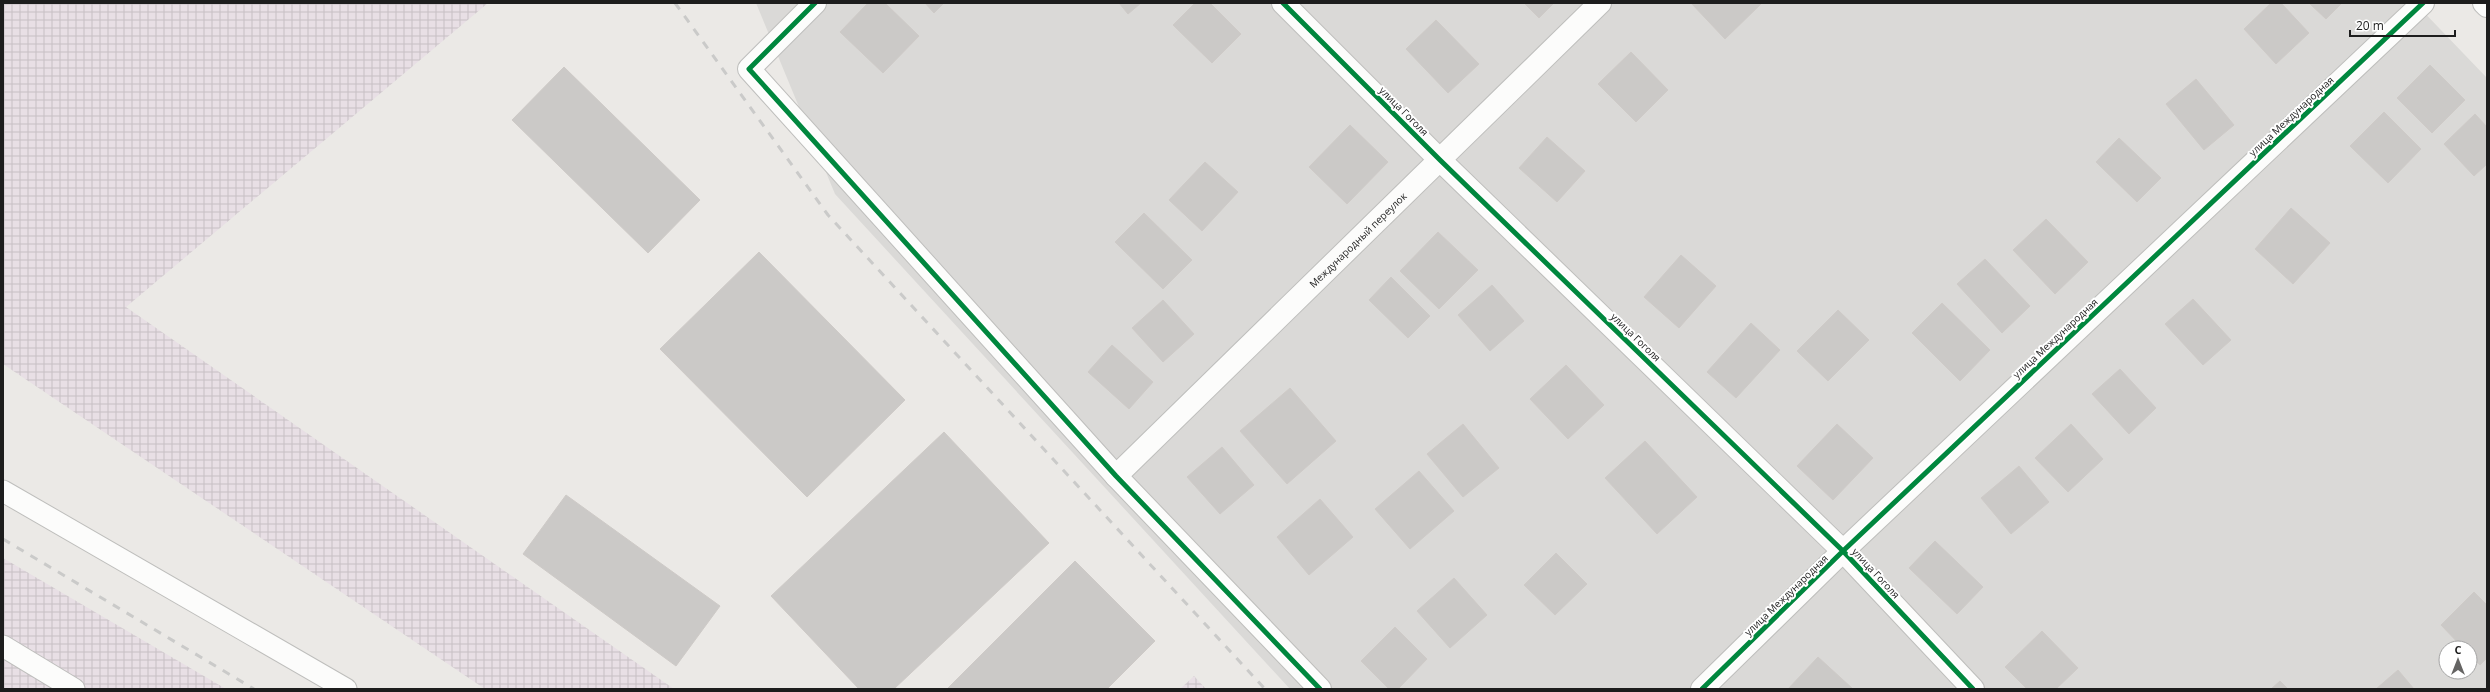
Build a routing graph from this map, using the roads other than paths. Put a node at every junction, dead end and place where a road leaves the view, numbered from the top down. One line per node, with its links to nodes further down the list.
1 (815, 3): 8 (street)
2 (1283, 3): 7 (street, улица Гоголя)
3 (1600, 3): 7 (street, Международный переулок)
4 (2423, 3): 10 (street, улица Международная)
5 (2484, 3): 6 (street)
6 (2487, 6)
7 (1440, 160): 8 (street, Международный переулок); 10 (street, улица Гоголя)
8 (1116, 476): 14 (street)
9 (3, 491): 13 (lane)
10 (1843, 551): 15 (street, улица Международная); 16 (street, улица Гоголя)
11 (3, 646): 12 (lane)
12 (74, 689)
13 (346, 689)
14 (1320, 689)
15 (1702, 689)
16 (1973, 689)

